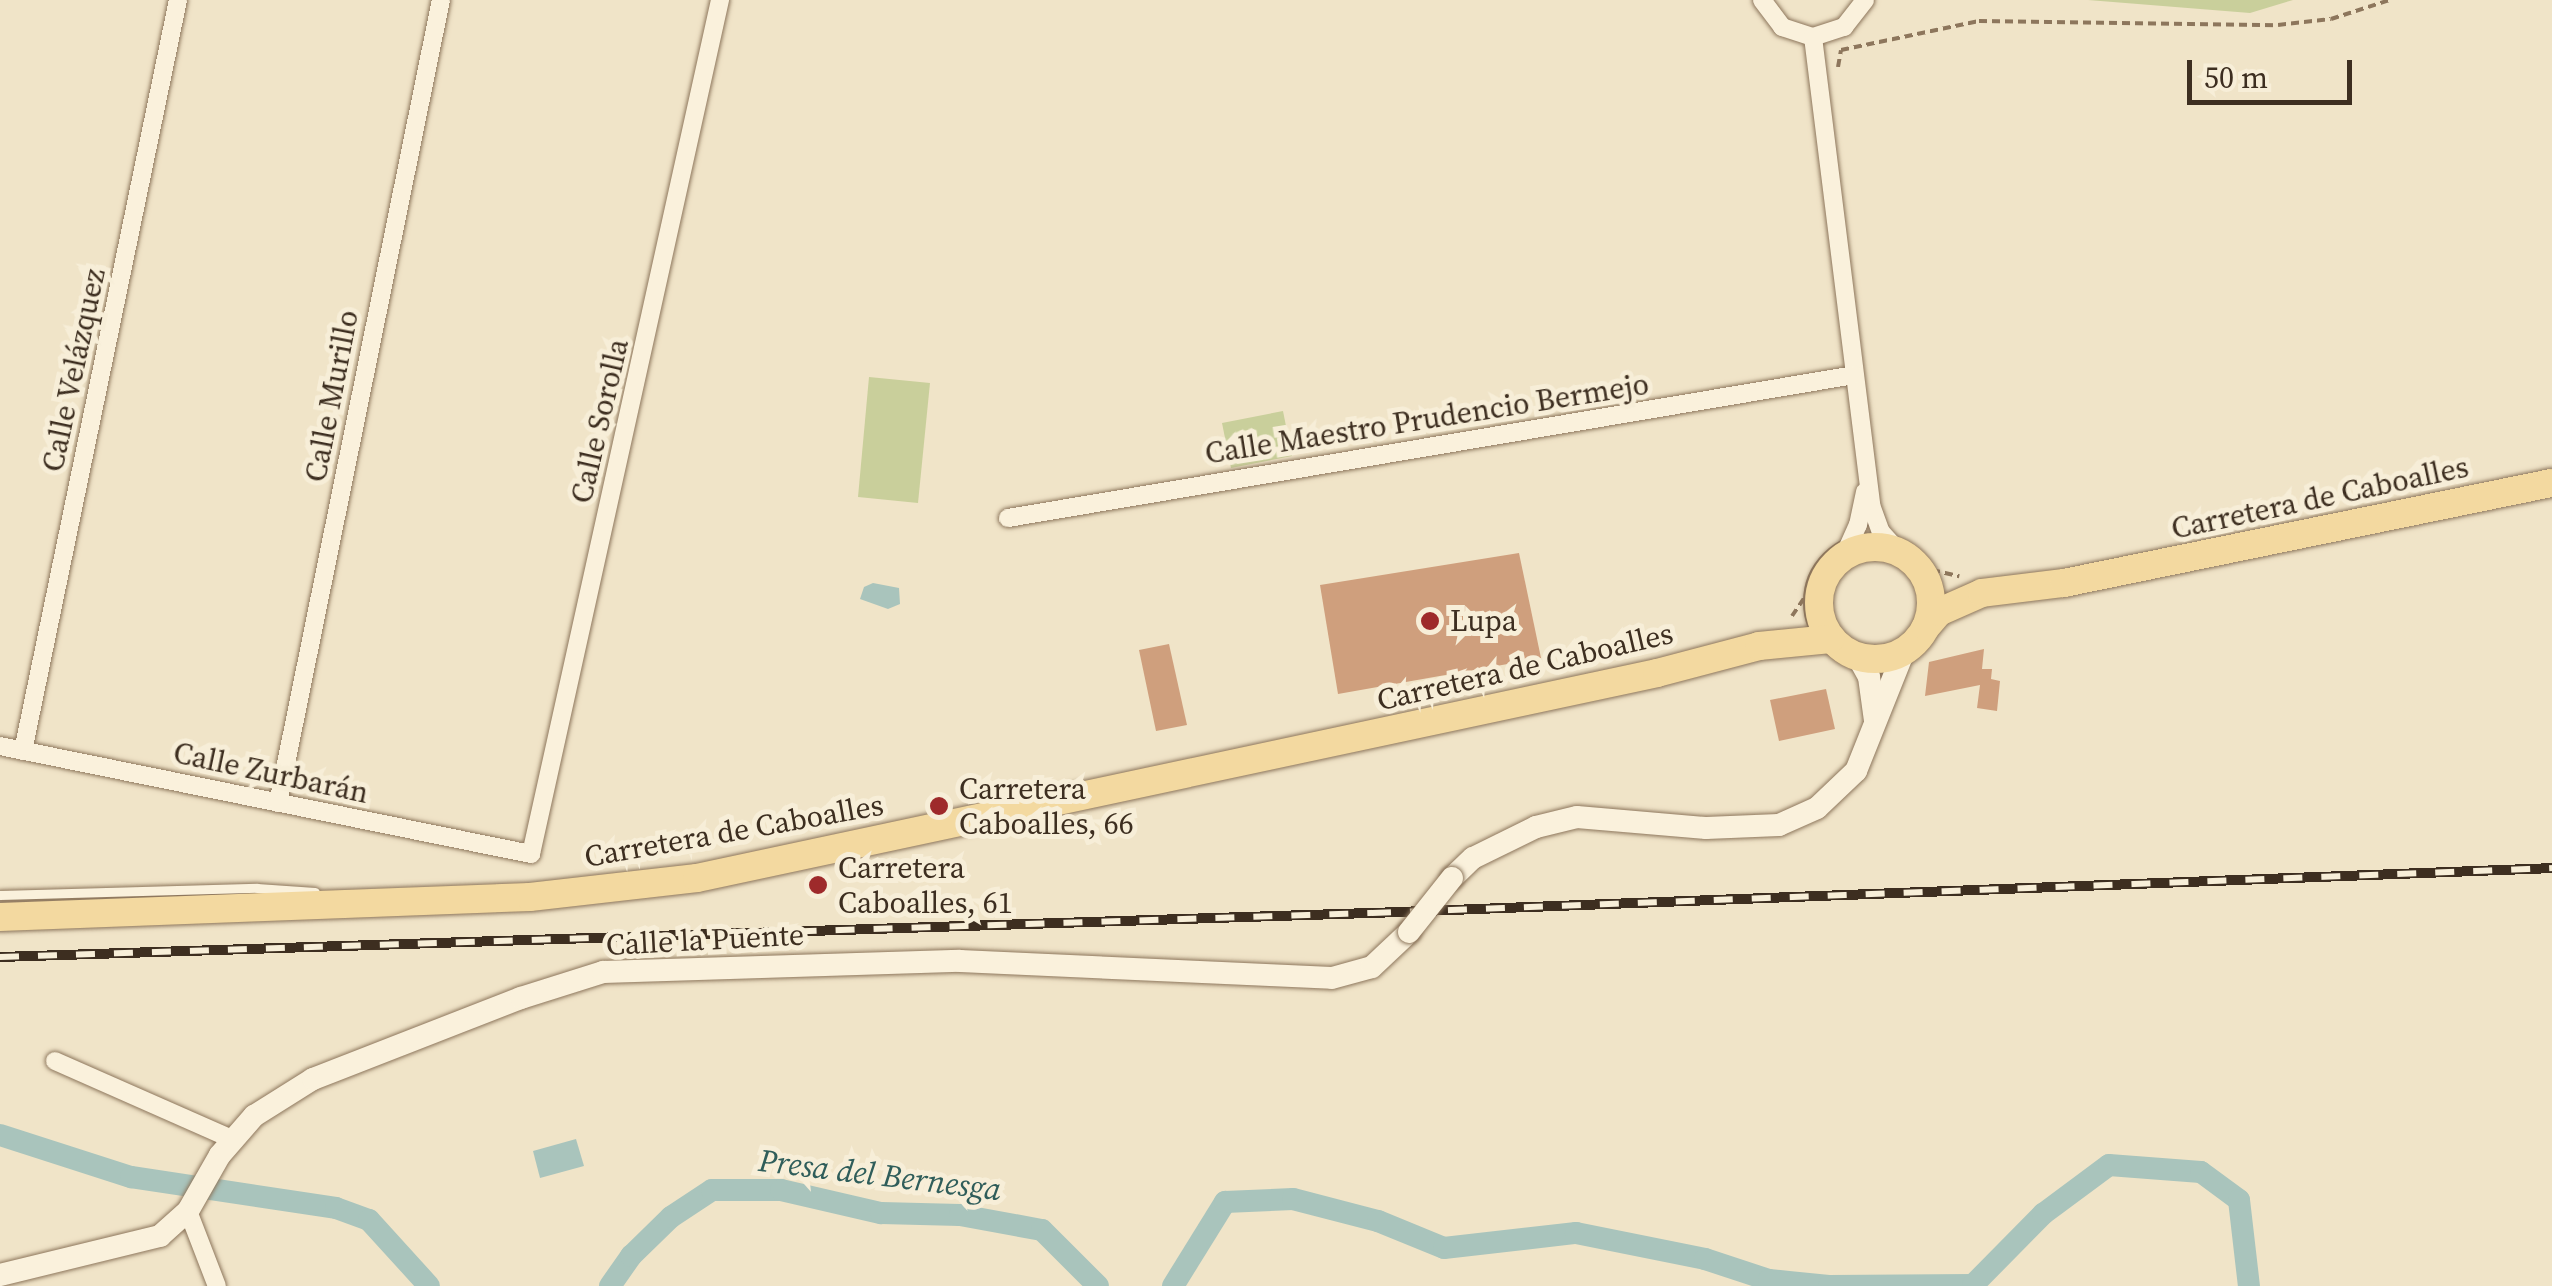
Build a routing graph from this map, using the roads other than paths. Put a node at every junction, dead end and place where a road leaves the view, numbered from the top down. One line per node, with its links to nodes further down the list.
1 (178, 0): 23 (street, Calle Velázquez)
2 (441, 0): 24 (street, Calle Murillo)
3 (720, 0): 25 (street, Calle Sorolla)
4 (1762, 0): 6 (street)
5 (1864, 0): 6 (street)
6 (1812, 37): 7 (street)
7 (1854, 375): 8 (street); 10 (street, Calle Maestro Prudencio Bermejo)
8 (1867, 481): 11 (street); 12 (street)
9 (2552, 483): 14 (main road, Carretera de Caboalles)
10 (1008, 518)
11 (1892, 543): 12 (main road); 13 (main road)
12 (1848, 546): 15 (main road)
13 (1931, 579): 14 (main road, Carretera de Caboalles); 16 (main road)
14 (1982, 592): 16 (main road, Carretera de Caboalles)
15 (1810, 596): 17 (main road); 18 (main road, Carretera de Caboalles)
16 (1932, 620): 19 (main road)
17 (1824, 639): 18 (main road, Carretera de Caboalles); 20 (main road)
18 (1759, 646): 27 (main road, Carretera de Caboalles)
19 (1900, 658): 20 (main road); 21 (street, Calle la Puente)
20 (1861, 663): 21 (street)
21 (1875, 730): 30 (street, Calle la Puente, bridge)
22 (0, 746): 23 (street, Calle Zurbarán)
23 (23, 751): 24 (street, Calle Zurbarán)
24 (278, 803): 25 (street, Calle Zurbarán)
25 (531, 854)
26 (0, 895): 27 (lane)
27 (438, 902): 28 (main road, Carretera de Caboalles)
28 (0, 916)
29 (54, 1061): 30 (street)
30 (234, 1140): 31 (street, Calle la Puente)
31 (192, 1205): 32 (street); 33 (street)
32 (0, 1275)
33 (217, 1286)

